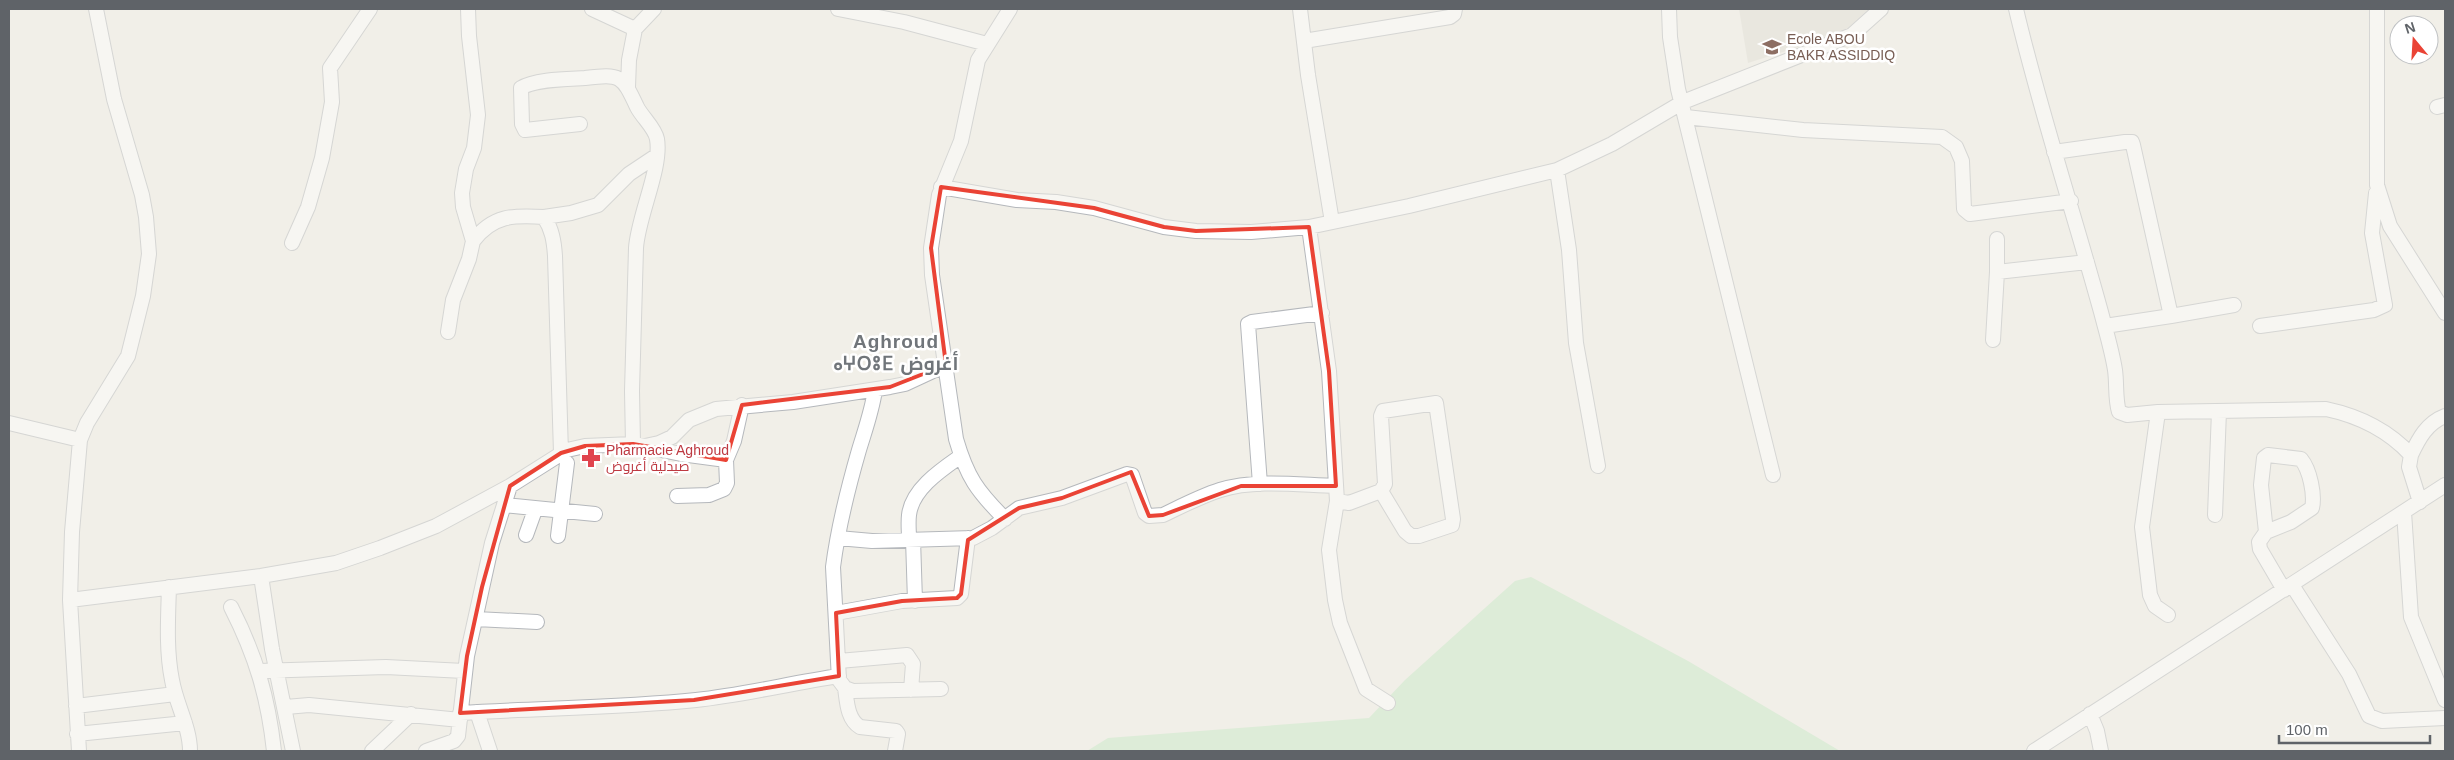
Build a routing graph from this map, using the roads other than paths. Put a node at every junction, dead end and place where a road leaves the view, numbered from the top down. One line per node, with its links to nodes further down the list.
1 (96, 9): 50 (street)
2 (370, 9): 32 (street)
3 (468, 9): 31 (street)
4 (592, 9): 14 (street)
5 (654, 9): 14 (street)
6 (838, 9): 16 (street)
7 (1010, 9): 16 (street)
8 (1300, 9): 15 (street)
9 (1455, 9): 15 (street)
10 (1669, 9): 18 (street)
11 (1881, 9): 18 (street)
12 (2016, 9): 21 (street)
13 (2377, 9): 24 (street)
14 (636, 29): 17 (street)
15 (1304, 40): 28 (street)
16 (987, 44): 25 (street)
17 (628, 87): 20 (street); 22 (street)
18 (1682, 102): 19 (street); 23 (street)
19 (1686, 118): 26 (street); 57 (street)
20 (580, 124)
21 (2054, 152): 26 (street); 38 (street)
22 (656, 156): 27 (street); 51 (street)
23 (1557, 170): 28 (street); 56 (street)
24 (2376, 185): 36 (street); 40 (street)
25 (941, 187): 29 (street); 43 (street)
26 (2070, 201): 33 (street)
27 (544, 216): 31 (street); 54 (street)
28 (1332, 222): 29 (street)
29 (1309, 227): 37 (street)
30 (1997, 239): 34 (street)
31 (473, 242): 41 (street)
32 (292, 244)
33 (2087, 262): 34 (street); 39 (street)
34 (1997, 272): 42 (street)
35 (2234, 305): 38 (street)
36 (2445, 312)
37 (1322, 313): 58 (street); 61 (street)
38 (2171, 316): 39 (street)
39 (2105, 326): 47 (street)
40 (2260, 326)
41 (448, 332)
42 (1993, 340)
43 (946, 365): 44 (street); 53 (street)
44 (875, 390): 45 (street); 76 (street)
45 (742, 405): 51 (street); 55 (street)
46 (2219, 411): 47 (street); 52 (street); 71 (street)
47 (2158, 412): 86 (street)
48 (2445, 416): 52 (street)
49 (9, 423): 50 (street)
50 (80, 440): 82 (street)
51 (639, 445): 54 (street); 55 (street)
52 (2411, 454): 65 (street)
53 (961, 456): 72 (street); 78 (street)
54 (564, 458): 60 (street); 68 (street)
55 (726, 460): 63 (street)
56 (1598, 466)
57 (1773, 475)
58 (1260, 484): 61 (street); 72 (street)
59 (2445, 485): 65 (street)
60 (510, 486): 66 (street); 79 (street)
61 (1336, 486): 64 (street)
62 (1381, 491): 62 (street); 64 (street)
63 (677, 496)
64 (1337, 501): 98 (street)
65 (2420, 502): 69 (street)
66 (504, 505): 67 (street); 87 (street)
67 (535, 510): 68 (street); 74 (street)
68 (562, 512): 70 (street); 75 (street)
69 (2404, 512): 81 (street); 97 (street)
70 (595, 514)
71 (2215, 515)
72 (1005, 519): 77 (street)
73 (2266, 532): 73 (street); 81 (street)
74 (526, 535)
75 (558, 536)
76 (838, 538): 78 (street); 85 (street)
77 (968, 538): 78 (street); 83 (street)
78 (911, 539): 83 (street)
79 (261, 576): 80 (street); 92 (street)
80 (169, 588): 82 (street); 96 (street)
81 (2288, 588): 103 (street); 105 (street)
82 (70, 600): 99 (street)
83 (915, 601): 85 (street)
84 (231, 607): 90 (street)
85 (836, 613): 89 (street)
86 (2168, 615)
87 (476, 619): 88 (street); 91 (street)
88 (537, 622)
89 (839, 661): 93 (street); 95 (street)
90 (259, 671): 92 (street); 110 (street)
91 (464, 671): 92 (street); 104 (street)
92 (277, 672): 100 (street)
93 (842, 682): 95 (street); 101 (street); 115 (street)
94 (940, 689): 95 (street)
95 (911, 690)
96 (175, 694): 99 (street); 106 (street)
97 (2445, 700)
98 (1388, 703)
99 (76, 706): 107 (street)
100 (286, 707): 102 (street); 111 (street)
101 (477, 712): 104 (street); 114 (street)
102 (411, 714): 104 (street); 112 (street)
103 (2090, 714): 116 (street); 117 (street)
104 (460, 717): 113 (street)
105 (2445, 718)
106 (185, 723): 107 (street); 109 (street)
107 (77, 734): 108 (street)
108 (79, 751)
109 (190, 751)
110 (274, 751)
111 (293, 751)
112 (372, 751)
113 (426, 751)
114 (490, 751)
115 (895, 751)
116 (2034, 751)
117 (2101, 751)

